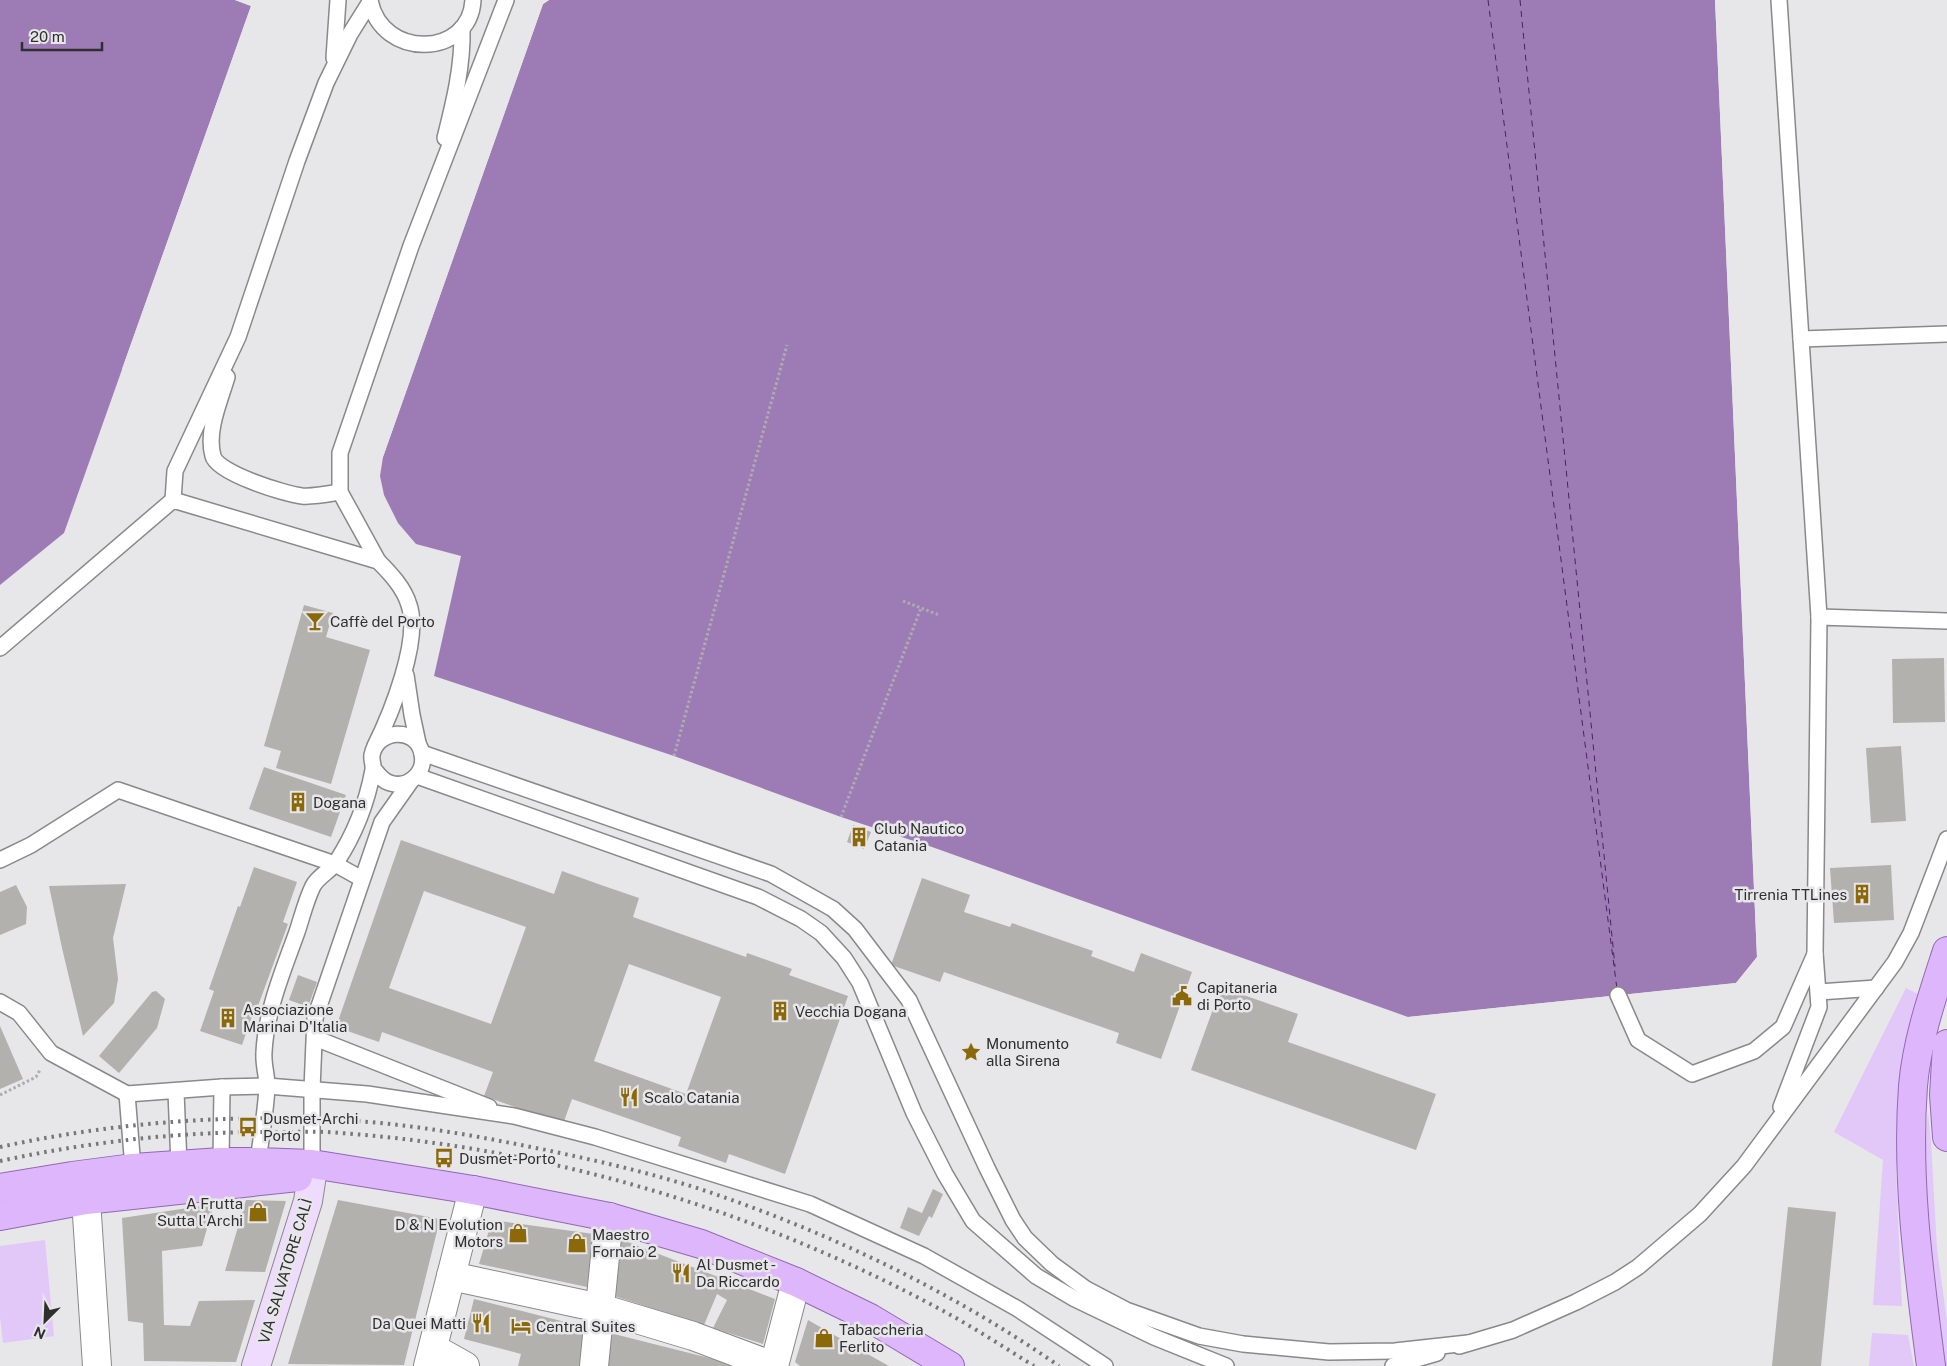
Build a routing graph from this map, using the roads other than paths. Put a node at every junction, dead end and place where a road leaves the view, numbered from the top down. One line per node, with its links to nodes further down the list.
1 (338, 0): 7 (lane)
2 (473, 0): 6 (lane)
3 (506, 0): 8 (lane)
4 (1780, 0): 11 (lane)
5 (370, 1): 6 (lane); 7 (lane)
6 (462, 28): 8 (lane)
7 (333, 68): 10 (lane)
8 (434, 189): 12 (lane)
9 (1947, 334): 11 (lane)
10 (238, 337): 12 (lane); 13 (lane)
11 (1801, 339): 15 (lane)
12 (340, 492): 14 (lane)
13 (173, 500): 14 (lane); 17 (lane)
14 (378, 561): 18 (lane)
15 (1819, 617): 16 (lane); 28 (lane)
16 (1947, 621)
17 (0, 648)
18 (406, 668): 19 (lane); 20 (lane)
19 (375, 746): 20 (lane); 21 (lane)
20 (420, 748): 22 (lane); 56 (lane)
21 (373, 768): 22 (lane); 25 (lane)
22 (414, 778): 26 (lane); 65 (lane)
23 (1947, 839): 29 (lane)
24 (0, 860): 25 (lane)
25 (336, 864): 26 (lane); 35 (lane)
26 (362, 879): 33 (lane)
27 (1947, 950): 67 (main road)
28 (1815, 953): 30 (lane); 31 (lane)
29 (1876, 988): 30 (lane); 41 (lane)
30 (1819, 992): 41 (lane)
31 (1618, 995)
32 (0, 1002): 39 (lane)
33 (315, 1038): 37 (lane); 40 (lane)
34 (1947, 1044): 42 (main road)
35 (267, 1086): 36 (lane); 37 (lane); 44 (lane)
36 (222, 1087): 38 (lane); 43 (lane)
37 (312, 1088): 40 (lane); 47 (lane)
38 (176, 1092): 39 (lane); 45 (lane)
39 (127, 1094): 46 (lane)
40 (514, 1116): 64 (lane)
41 (1774, 1124): 56 (lane)
42 (1947, 1137)
43 (221, 1162): 44 (main road); 45 (main road)
44 (258, 1162): 47 (main road)
45 (179, 1165): 46 (main road)
46 (133, 1168): 48 (main road)
47 (312, 1170): 49 (main road); 50 (main road); 59 (main road, VIA SALVATORE CALÌ)
48 (0, 1188)
49 (473, 1190): 52 (main road); 53 (street)
50 (86, 1200): 51 (main road); 58 (street)
51 (0, 1216)
52 (609, 1217): 54 (main road); 55 (street)
53 (451, 1276): 55 (street); 57 (street)
54 (796, 1282): 62 (street); 63 (main road)
55 (600, 1308): 61 (street); 62 (street)
56 (1468, 1343): 66 (lane)
57 (430, 1357): 60 (street)
58 (97, 1366)
59 (256, 1366)
60 (465, 1366)
61 (594, 1366)
62 (773, 1366)
63 (950, 1366)
64 (1105, 1366)
65 (1226, 1366)
66 (1393, 1366)
67 (1931, 1366)

